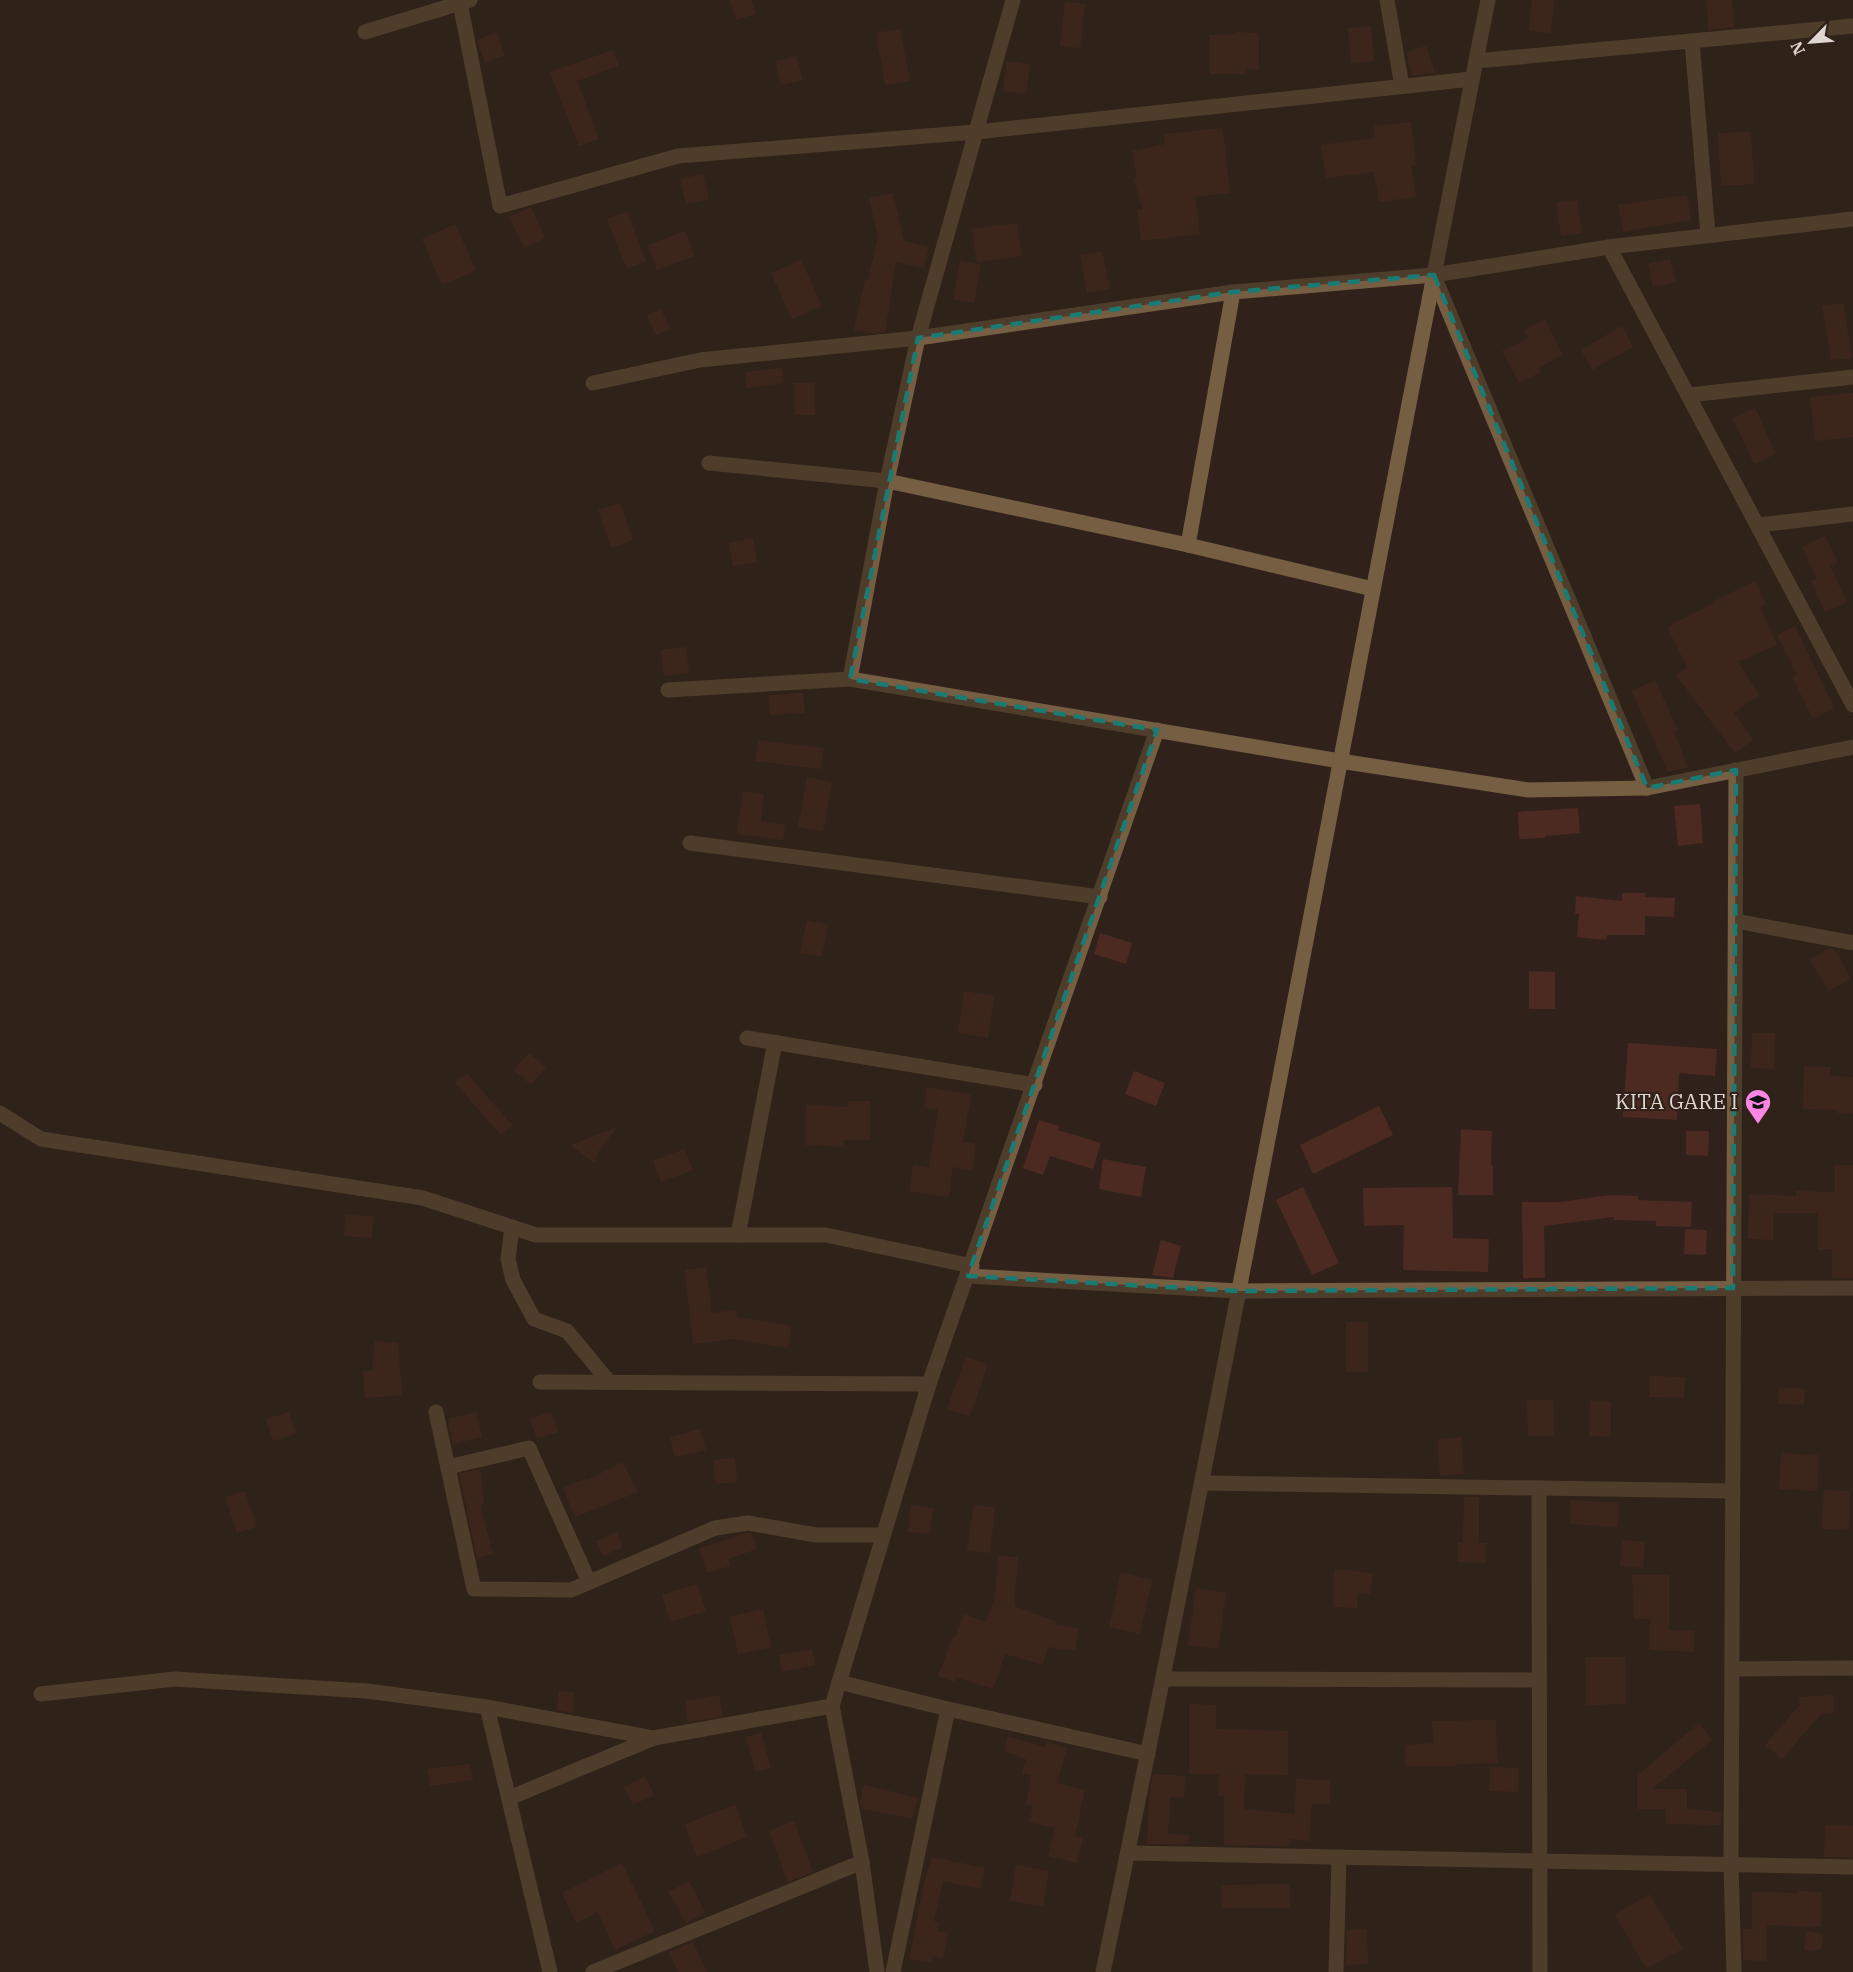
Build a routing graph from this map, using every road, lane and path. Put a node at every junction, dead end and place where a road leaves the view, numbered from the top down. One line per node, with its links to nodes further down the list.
1 (1013, 0): 11 (street)
2 (1387, 0): 10 (street)
3 (1488, 0): 8 (street)
4 (465, 2): 6 (street); 11 (street)
5 (1853, 26): 7 (street)
6 (365, 32)
7 (1692, 41): 8 (street); 13 (street)
8 (1476, 61): 9 (street)
9 (1472, 79): 10 (street); 15 (street)
10 (1402, 86): 11 (street)
11 (976, 132): 17 (street)
12 (1853, 219): 13 (street)
13 (1708, 236): 14 (street)
14 (1609, 247): 15 (street); 20 (street)
15 (1434, 275): 16 (street); 26 (street); 34 (street)
16 (1233, 292): 17 (street); 25 (street)
17 (918, 338): 19 (street); 22 (street)
18 (1853, 377): 20 (street)
19 (593, 383)
20 (1689, 395): 24 (street)
21 (709, 463): 22 (street)
22 (887, 481): 25 (street); 27 (street)
23 (1853, 514): 24 (street)
24 (1759, 525): 29 (street)
25 (1188, 545): 26 (street)
26 (1373, 588): 32 (street)
27 (850, 679): 28 (street); 30 (street)
28 (668, 690)
29 (1853, 705)
30 (1157, 730): 32 (street); 36 (street)
31 (1853, 747): 33 (street)
32 (1340, 761): 34 (street); 48 (street)
33 (1736, 770): 34 (street); 37 (street)
34 (1647, 788)
35 (690, 843): 36 (street)
36 (1100, 897): 41 (street)
37 (1736, 921): 38 (street); 46 (street)
38 (1853, 943)
39 (747, 1038): 40 (street)
40 (775, 1042): 41 (street); 44 (street)
41 (1035, 1085): 45 (street)
42 (0, 1113): 43 (street)
43 (512, 1227): 44 (street); 50 (street)
44 (738, 1235): 45 (street)
45 (970, 1271): 48 (street); 51 (street)
46 (1733, 1288): 47 (street); 48 (street); 56 (street)
47 (1853, 1288)
48 (1239, 1291): 54 (street)
49 (540, 1382): 50 (street)
50 (609, 1382): 51 (street)
51 (929, 1384): 57 (street)
52 (436, 1412): 53 (street)
53 (448, 1467): 58 (street); 58 (street)
54 (1202, 1483): 55 (street); 61 (street)
55 (1539, 1488): 56 (street); 62 (street)
56 (1733, 1491): 60 (street)
57 (883, 1535): 58 (street); 63 (street)
58 (589, 1582)
59 (1853, 1668): 60 (street)
60 (1732, 1669): 75 (street)
61 (1163, 1679): 62 (street); 69 (street)
62 (1539, 1680): 73 (street)
63 (838, 1682): 65 (street); 67 (street)
64 (41, 1694): 66 (street)
65 (832, 1706): 68 (street); 74 (street)
66 (487, 1707): 68 (street); 70 (street)
67 (948, 1709): 69 (street); 80 (street)
68 (654, 1738): 70 (street)
69 (1148, 1754): 71 (street)
70 (509, 1798): 77 (street)
71 (1128, 1853): 72 (street); 81 (street)
72 (1339, 1857): 73 (street); 82 (street)
73 (1539, 1861): 75 (street); 83 (street)
74 (862, 1862): 78 (street); 79 (street)
75 (1731, 1865): 76 (street); 84 (street)
76 (1853, 1867)
77 (550, 1972)
78 (593, 1972)
79 (877, 1972)
80 (893, 1972)
81 (1103, 1972)
82 (1336, 1972)
83 (1540, 1972)
84 (1734, 1972)

